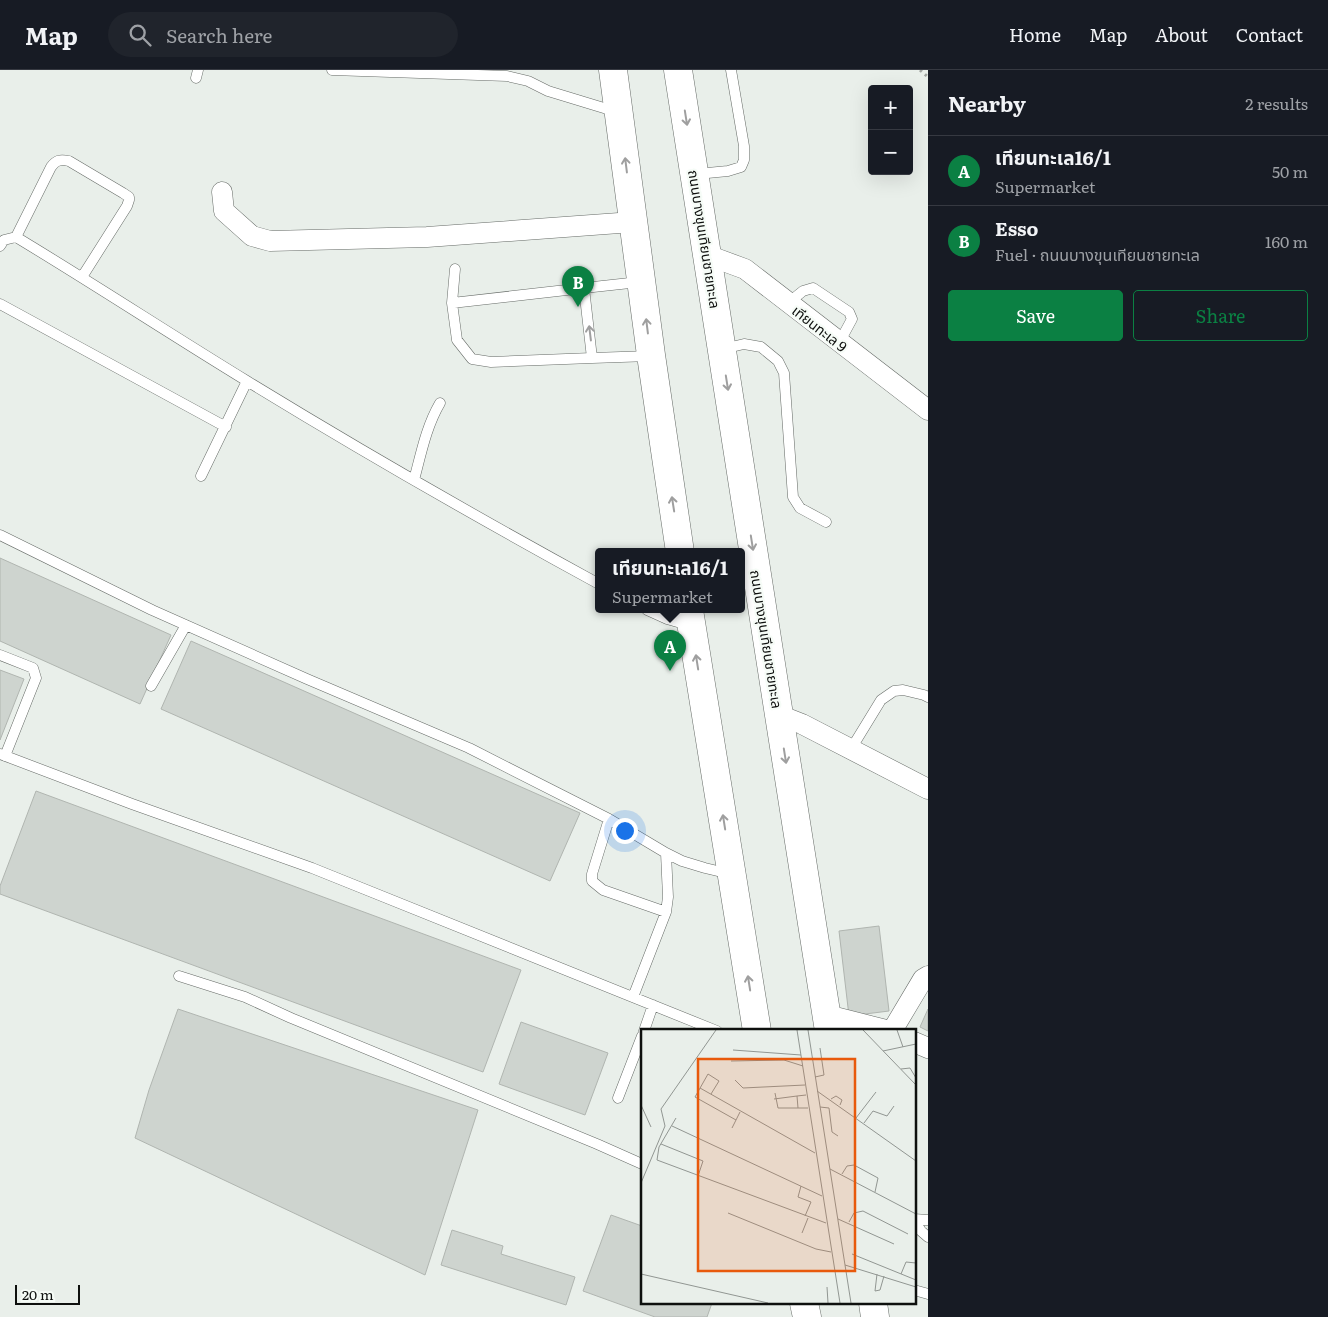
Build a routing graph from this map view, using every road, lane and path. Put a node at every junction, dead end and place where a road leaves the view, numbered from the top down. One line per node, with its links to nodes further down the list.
1 (332, 70): 7 (lane)
2 (613, 70): 7 (main road)
3 (678, 70): 8 (main road, ถนนบางขุนเทียนชายทะเล, one-way to 8)
4 (731, 70): 8 (lane)
5 (920, 70): 6 (path)
6 (928, 77)
7 (619, 113): 10 (main road, one-way to 7)
8 (695, 174): 13 (main road, ถนนบางขุนเทียนชายทะเล)
9 (222, 192): 10 (street)
10 (633, 222): 16 (main road)
11 (16, 237): 12 (lane); 15 (lane); 15 (lane)
12 (0, 246)
13 (707, 255): 18 (street, เทียนทะเล 9); 22 (main road, ถนนบางขุนเทียนชายทะเล)
14 (455, 269): 20 (lane)
15 (82, 276): 25 (lane)
16 (641, 282): 17 (lane); 23 (main road, one-way to 16)
17 (584, 288): 20 (lane); 24 (lane, one-way to 17)
18 (788, 303): 21 (street, เทียนทะเล 9); 21 (lane)
19 (0, 304): 28 (lane)
20 (452, 304): 24 (lane)
21 (839, 343): 27 (street, เทียนทะเล 9)
22 (721, 349): 31 (lane); 41 (main road, ถนนบางขุนเทียนชายทะเล, one-way to 41)
23 (650, 356): 24 (lane); 33 (main road, one-way to 23)
24 (592, 358)
25 (247, 381): 28 (lane); 30 (lane)
26 (440, 403): 30 (lane)
27 (928, 410)
28 (226, 426): 29 (lane)
29 (201, 476)
30 (414, 480): 34 (lane)
31 (826, 522)
32 (0, 535): 37 (lane)
33 (679, 548)
34 (595, 582)
35 (654, 613): 36 (lane)
36 (690, 618): 47 (main road, one-way to 36)
37 (186, 625): 39 (lane); 45 (lane)
38 (0, 655): 43 (lane)
39 (152, 686)
40 (928, 697): 42 (lane)
41 (779, 715): 42 (street); 53 (main road, ถนนบางขุนเทียนชายทะเล, one-way to 53)
42 (850, 750): 44 (street)
43 (3, 755): 51 (lane)
44 (928, 789)
45 (609, 820): 46 (lane); 48 (lane)
46 (666, 853): 47 (lane); 48 (lane)
47 (732, 874): 56 (main road, one-way to 47)
48 (666, 912): 51 (lane)
49 (179, 976): 63 (lane)
50 (928, 976): 58 (street)
51 (633, 997): 52 (lane)
52 (653, 1005): 54 (lane); 55 (lane)
53 (828, 1023): 57 (street)
54 (645, 1029)
55 (712, 1029)
56 (757, 1029)
57 (875, 1029)
58 (892, 1029)
59 (641, 1039): 62 (lane)
60 (916, 1043): 61 (street)
61 (928, 1048)
62 (618, 1098)
63 (641, 1164)
64 (916, 1223): 65 (lane)
65 (928, 1237)
66 (804, 1304): 68 (main road)
67 (873, 1304): 69 (main road)
68 (807, 1317)
69 (875, 1317)

